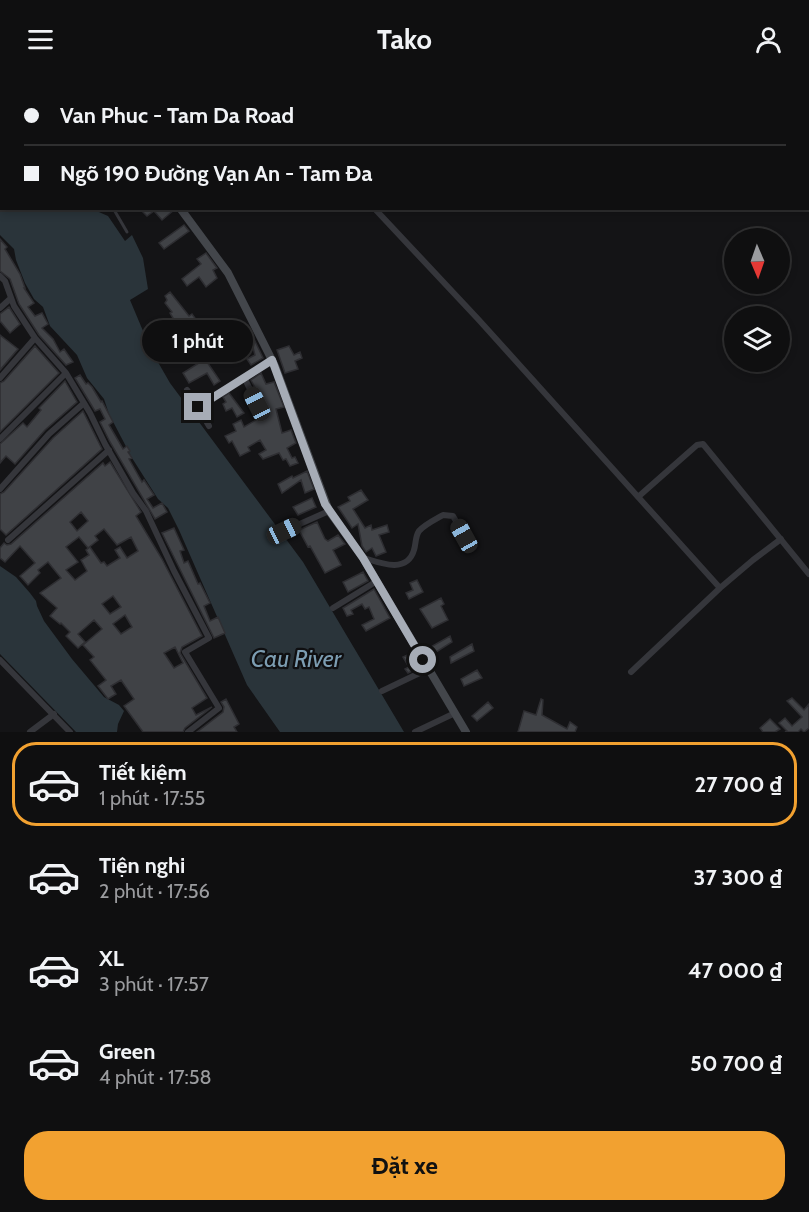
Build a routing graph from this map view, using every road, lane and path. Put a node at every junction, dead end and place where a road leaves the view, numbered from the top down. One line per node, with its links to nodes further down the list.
1 (114, 210): 4 (lane)
2 (181, 210): 9 (main road)
3 (376, 210): 21 (street)
4 (127, 232)
5 (0, 276): 6 (street)
6 (11, 298): 7 (street); 8 (street)
7 (0, 308)
8 (35, 338): 10 (street); 12 (street)
9 (272, 360): 11 (street); 22 (main road)
10 (66, 374): 14 (street); 18 (street)
11 (244, 377): 15 (street); 16 (street)
12 (0, 378)
13 (187, 390): 16 (street)
14 (84, 403): 19 (street); 20 (street)
15 (257, 404)
16 (198, 407): 17 (street)
17 (209, 426)
18 (0, 439)
19 (109, 450): 26 (street); 40 (street)
20 (0, 489)
21 (638, 496): 25 (street); 30 (street)
22 (329, 511): 23 (street); 27 (main road)
23 (284, 531)
24 (464, 536): 27 (street)
25 (781, 539): 28 (street); 30 (street)
26 (8, 540)
27 (363, 558): 29 (main road)
28 (809, 574)
29 (377, 581): 31 (street); 33 (main road)
30 (720, 588): 34 (street)
31 (333, 608)
32 (0, 660): 37 (street)
33 (428, 669): 35 (street); 36 (main road)
34 (631, 672)
35 (382, 691)
36 (454, 713): 41 (street); 42 (main road)
37 (54, 714): 38 (street); 39 (street)
38 (30, 732)
39 (70, 732)
40 (188, 732)
41 (415, 732)
42 (466, 732)

